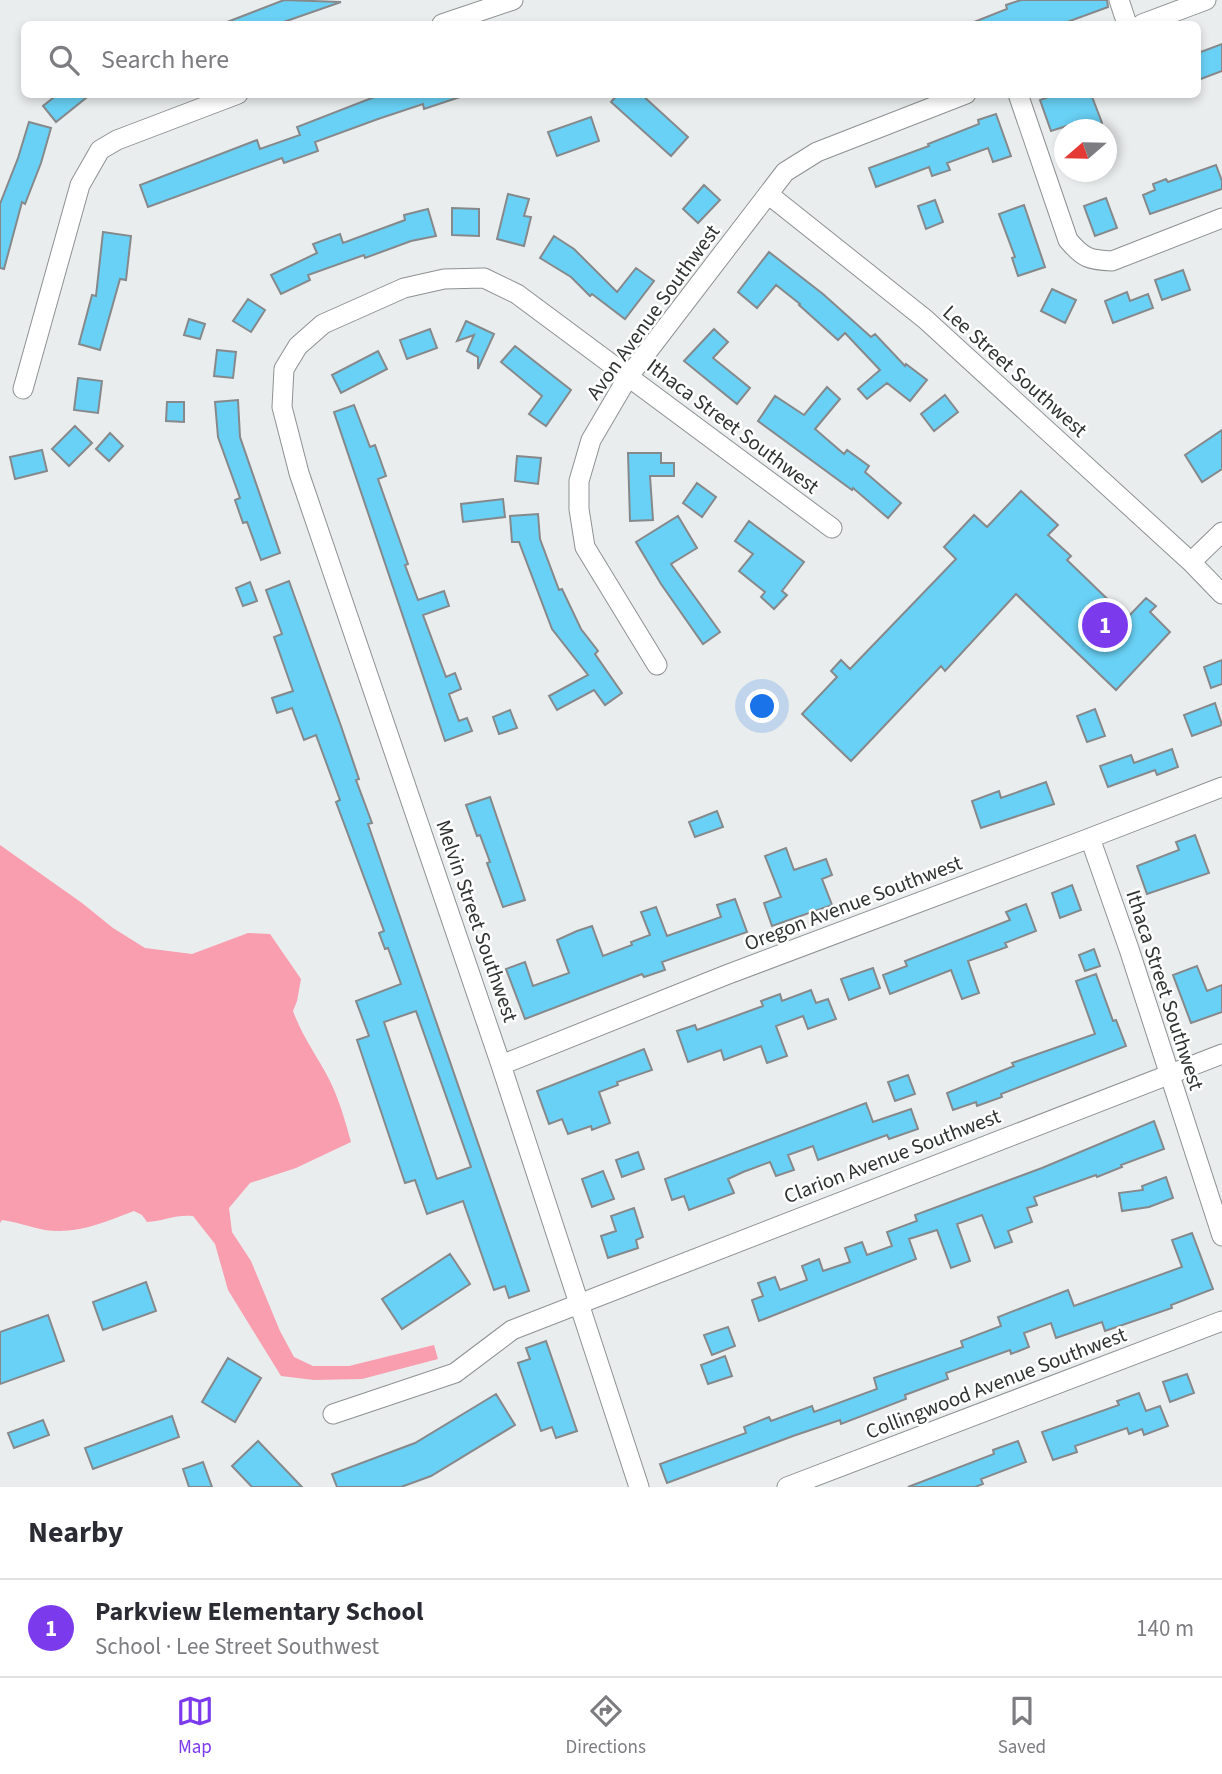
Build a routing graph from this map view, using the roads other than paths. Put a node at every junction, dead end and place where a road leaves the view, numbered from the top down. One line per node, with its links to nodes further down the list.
1 (513, 0): 4 (street)
2 (1119, 0): 5 (street)
3 (1206, 0): 6 (street)
4 (451, 21)
5 (1126, 21)
6 (1150, 21)
7 (227, 98): 14 (street)
8 (955, 98): 10 (street, Avon Avenue Southwest)
9 (1019, 98): 11 (street)
10 (768, 194): 13 (street, Avon Avenue Southwest); 17 (street, Lee Street Southwest)
11 (1222, 218)
12 (285, 369): 13 (street, Ithaca Street Southwest); 23 (street, Melvin Street Southwest)
13 (628, 377): 15 (street, Ithaca Street Southwest); 19 (street, Avon Avenue Southwest)
14 (23, 389)
15 (832, 528)
16 (1222, 532): 17 (street)
17 (1191, 562): 18 (street, Lee Street Southwest)
18 (1222, 594)
19 (657, 665)
20 (1222, 786): 21 (street, Oregon Avenue Southwest)
21 (1090, 838): 23 (street, Oregon Avenue Southwest); 24 (street, Ithaca Street Southwest)
22 (1222, 1054): 24 (street, Clarion Avenue Southwest)
23 (501, 1065): 26 (street, Melvin Street Southwest)
24 (1169, 1075): 25 (street, Ithaca Street Southwest); 26 (street, Clarion Avenue Southwest)
25 (1222, 1236)
26 (580, 1303): 28 (street, Clarion Avenue Southwest); 29 (street, Melvin Street Southwest)
27 (1222, 1321): 30 (street, Collingwood Avenue Southwest)
28 (333, 1414)
29 (639, 1487)
30 (787, 1487)

